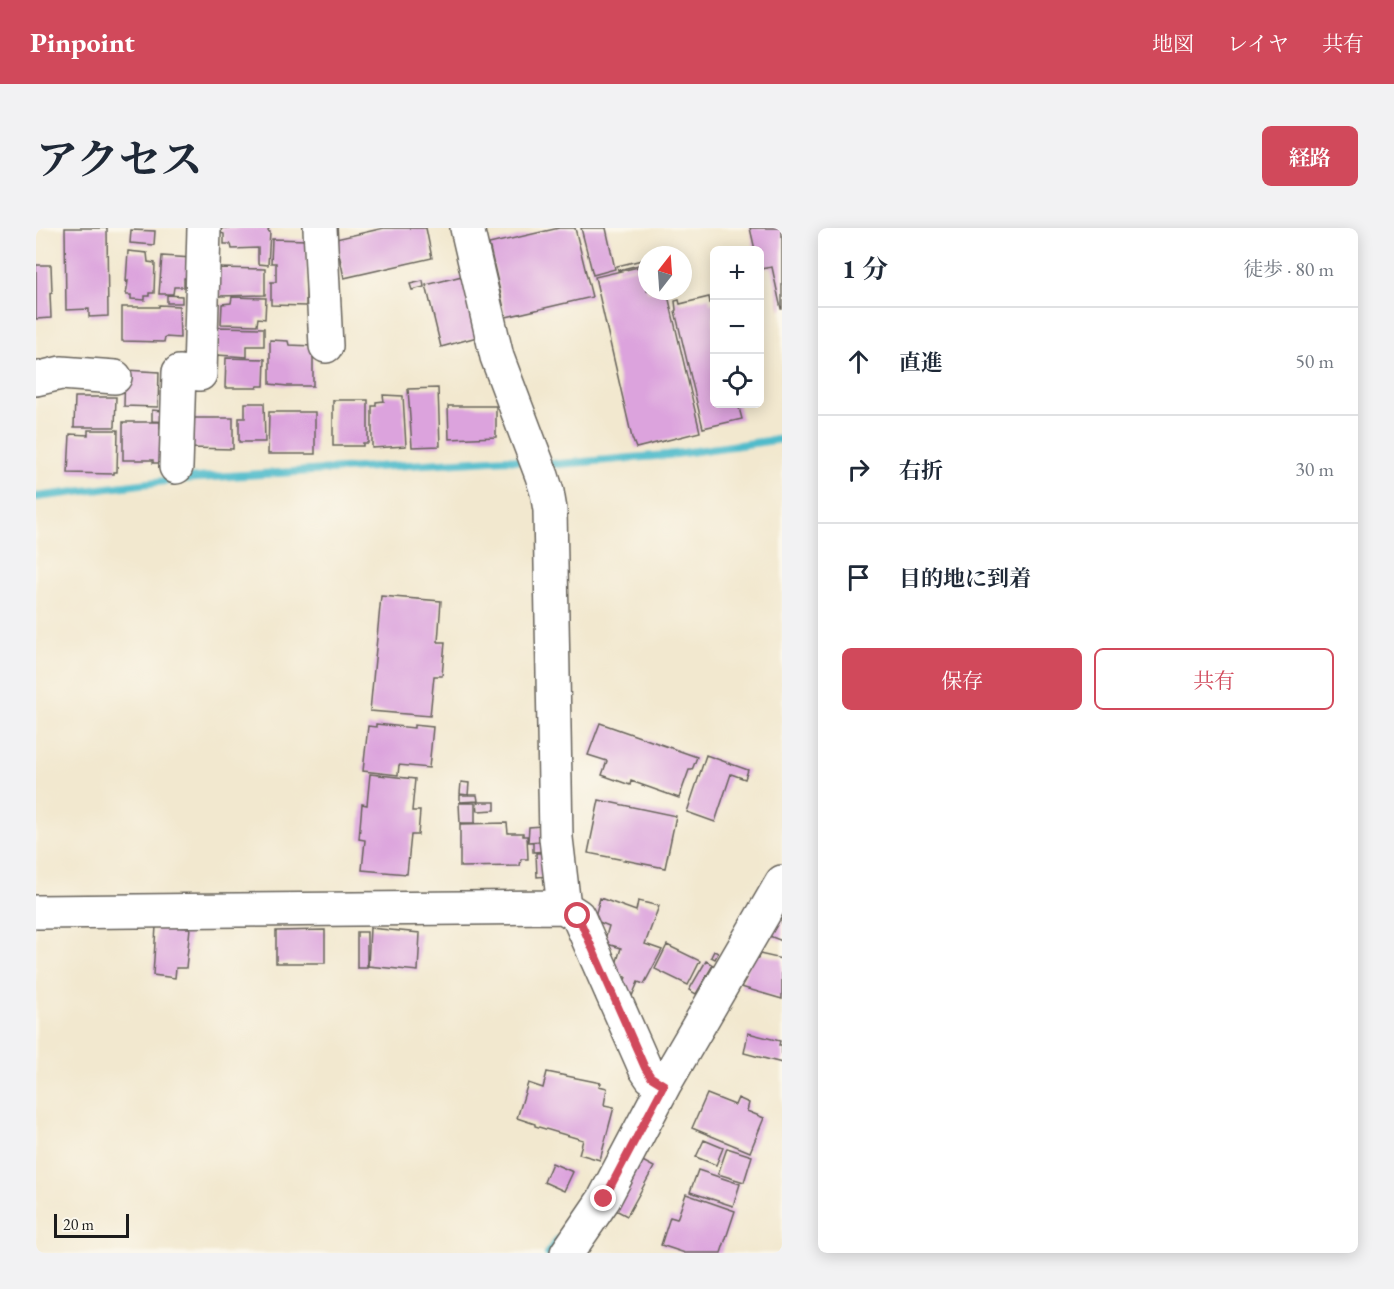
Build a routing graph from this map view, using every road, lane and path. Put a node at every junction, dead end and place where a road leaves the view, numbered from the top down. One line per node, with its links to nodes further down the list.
1 (204, 228): 7 (street)
2 (320, 228): 4 (street)
3 (473, 229): 9 (street)
4 (326, 346)
5 (115, 377): 6 (street)
6 (36, 379)
7 (176, 467)
8 (782, 882): 11 (street)
9 (564, 907): 10 (street); 11 (street)
10 (36, 912)
11 (658, 1082): 12 (street)
12 (567, 1253)

